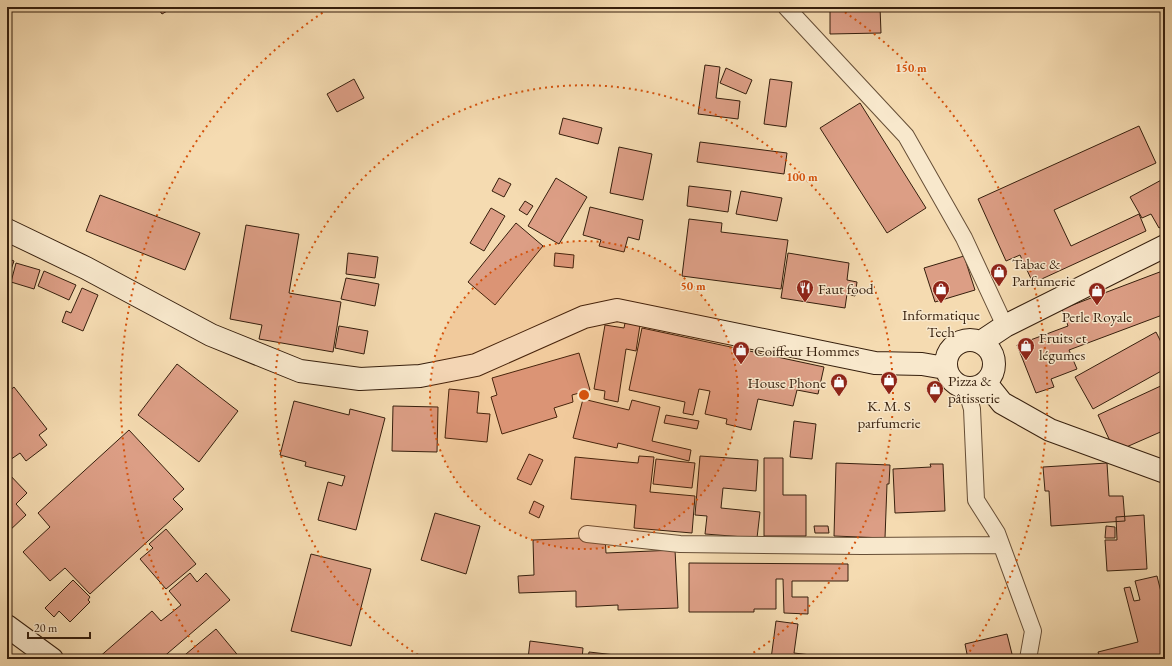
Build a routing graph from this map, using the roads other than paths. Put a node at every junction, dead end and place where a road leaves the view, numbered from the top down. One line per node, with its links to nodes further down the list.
1 (786, 7): 4 (street)
2 (7, 230): 6 (street)
3 (1165, 246): 4 (street)
4 (1005, 326): 5 (street)
5 (980, 342): 6 (street); 7 (street)
6 (945, 368): 7 (street)
7 (976, 386): 8 (street); 10 (street)
8 (1165, 472)
9 (587, 534): 10 (street)
10 (1001, 545): 13 (street)
11 (7, 626): 12 (street)
12 (52, 659)
13 (1028, 659)

